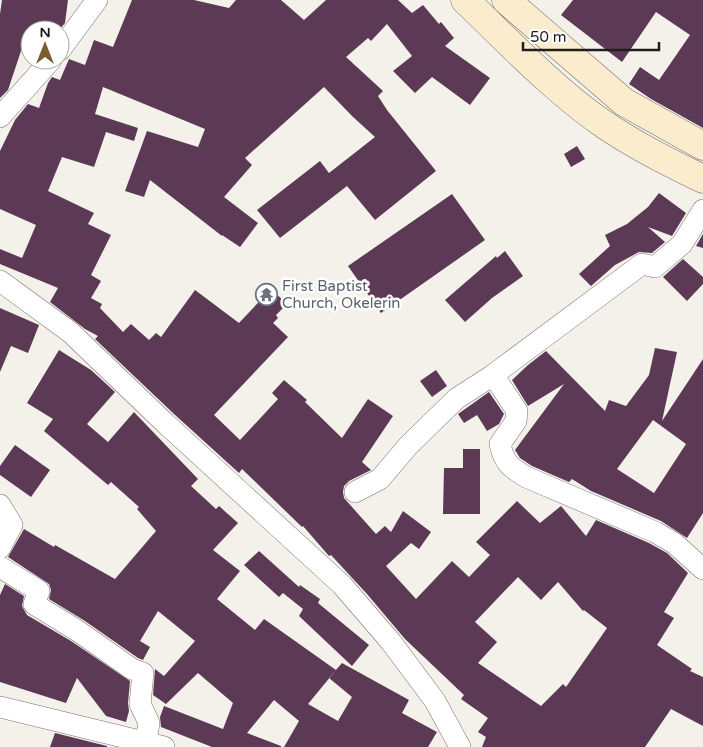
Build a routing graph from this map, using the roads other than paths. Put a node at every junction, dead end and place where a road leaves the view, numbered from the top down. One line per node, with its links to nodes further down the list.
1 (97, 0): 4 (street)
2 (465, 0): 8 (main road)
3 (506, 0): 7 (main road)
4 (70, 36)
5 (42, 70): 6 (street)
6 (0, 117)
7 (703, 146)
8 (703, 179)
9 (703, 210): 11 (street)
10 (0, 281): 19 (street)
11 (493, 375): 12 (street); 16 (street)
12 (355, 492)
13 (0, 505): 14 (street)
14 (0, 548)
15 (0, 567): 18 (street)
16 (703, 569)
17 (0, 707): 18 (street)
18 (152, 745)
19 (460, 747)

